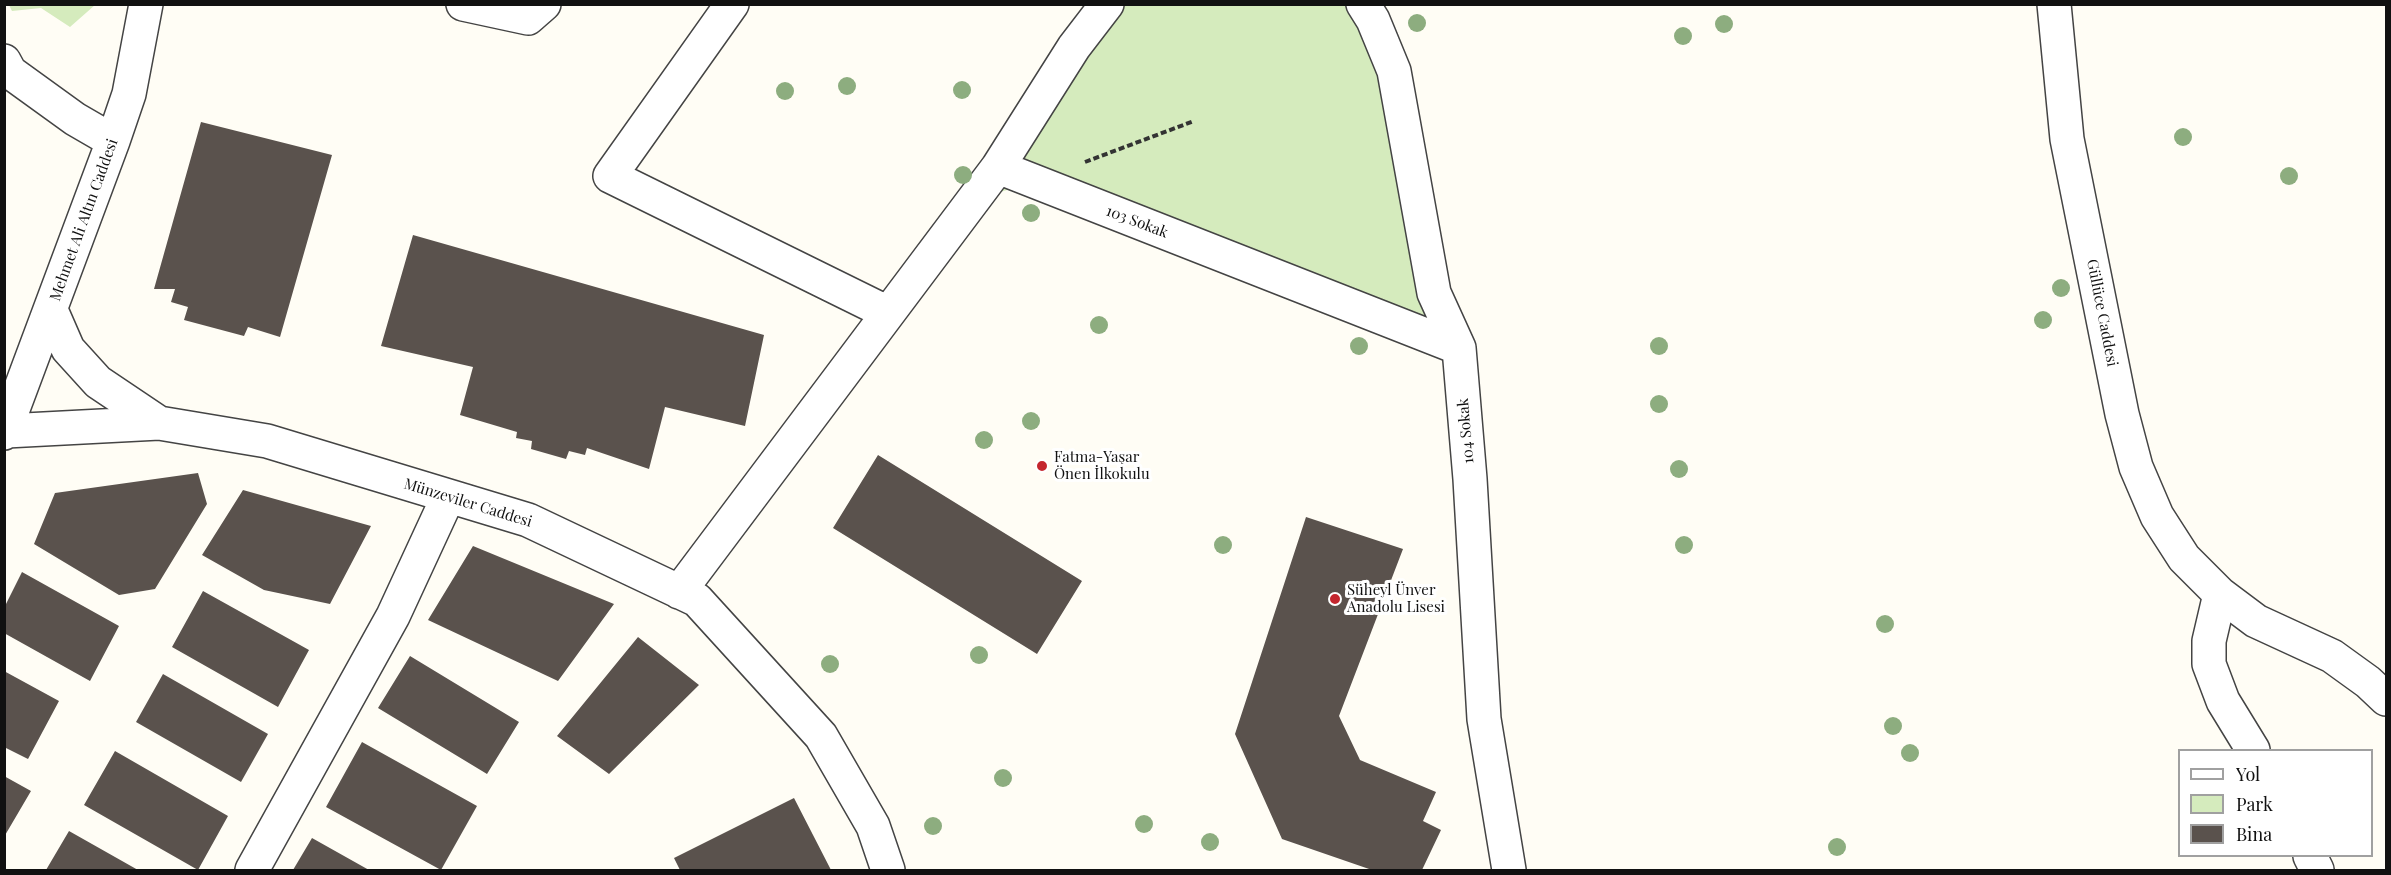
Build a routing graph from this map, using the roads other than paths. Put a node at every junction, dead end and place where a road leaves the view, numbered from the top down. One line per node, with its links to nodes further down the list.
1 (146, 4): 9 (street, Mehmet Ali Altın Caddesi)
2 (464, 4): 3 (street)
3 (544, 4)
4 (732, 4): 12 (street)
5 (1107, 4): 10 (street)
6 (1363, 4): 13 (street, 104 Sokak)
7 (2054, 4): 18 (street, Güllüce Caddesi)
8 (6, 68): 9 (street)
9 (113, 141): 11 (street, Mehmet Ali Altın Caddesi)
10 (998, 167): 12 (street); 13 (street, 103 Sokak)
11 (51, 310): 14 (street); 15 (street, Mehmet Ali Altın Caddesi)
12 (888, 313): 17 (street)
13 (1459, 348): 23 (street, 104 Sokak)
14 (159, 423): 15 (street, Münzeviler Caddesi); 16 (street, Münzeviler Caddesi)
15 (5, 432)
16 (448, 497): 17 (street, Münzeviler Caddesi); 21 (street)
17 (679, 592): 22 (street, Münzeviler Caddesi)
18 (2220, 594): 19 (street, Güllüce Caddesi); 20 (street)
19 (2386, 699)
20 (2252, 749)
21 (252, 870)
22 (888, 870)
23 (1509, 870)

